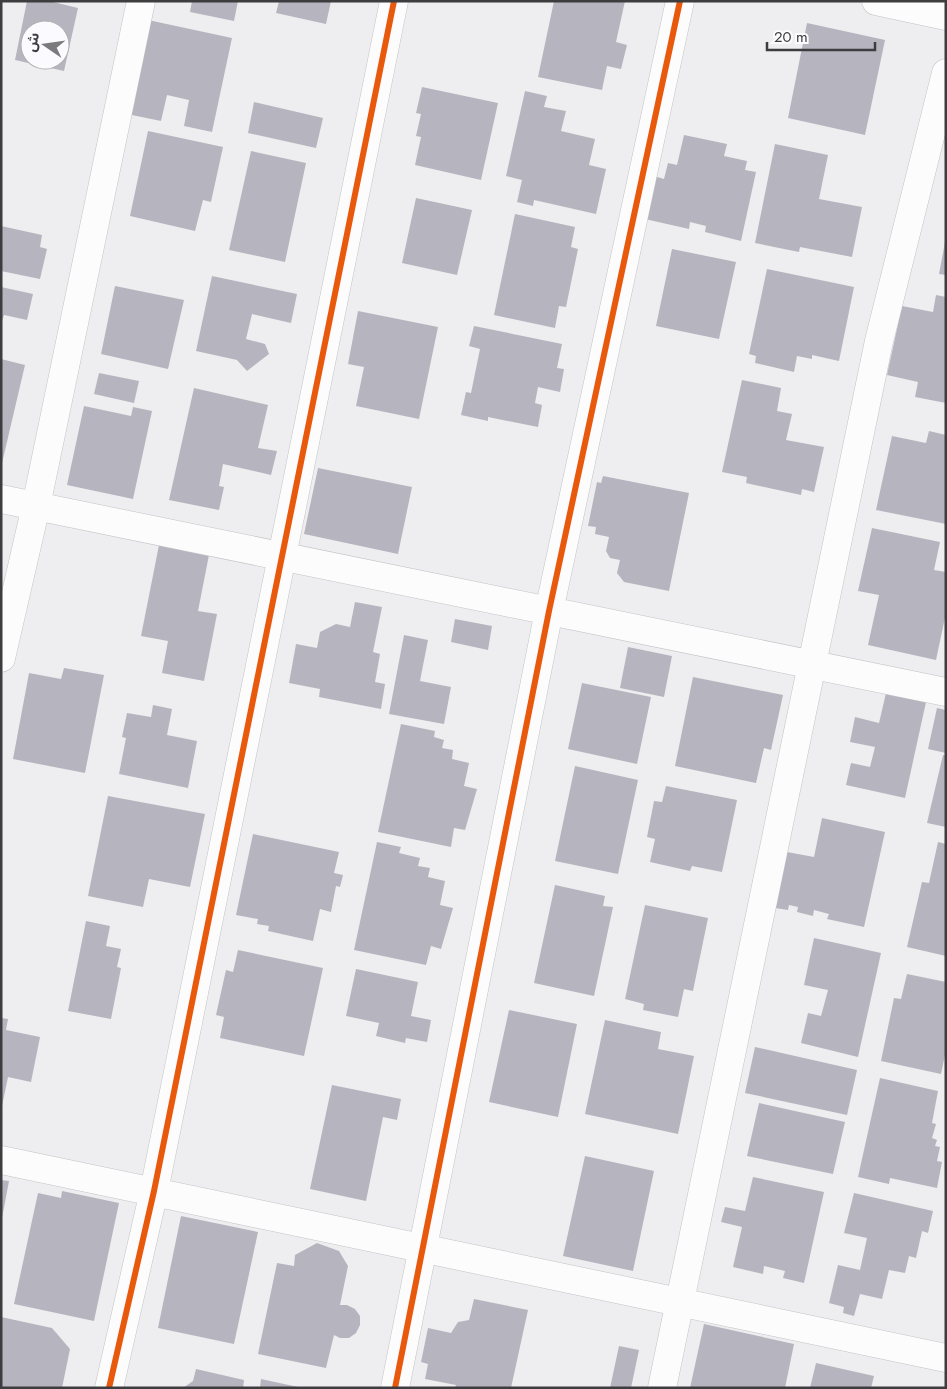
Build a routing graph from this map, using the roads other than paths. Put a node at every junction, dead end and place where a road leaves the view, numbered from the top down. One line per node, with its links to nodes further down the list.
1 (141, 1): 8 (street)
2 (394, 1): 9 (street)
3 (680, 1): 10 (street)
4 (876, 1): 5 (street)
5 (946, 16)
6 (946, 74): 12 (street)
7 (1, 499): 8 (street)
8 (36, 506): 9 (street); 11 (street)
9 (282, 556): 10 (street); 15 (street)
10 (549, 611): 12 (street); 16 (street)
11 (1, 658)
12 (810, 664): 13 (street); 17 (street)
13 (946, 692)
14 (1, 1160): 15 (street)
15 (154, 1191): 16 (street); 19 (street)
16 (424, 1248): 17 (street); 20 (street)
17 (680, 1302): 18 (street); 21 (street)
18 (946, 1358)
19 (109, 1388)
20 (396, 1388)
21 (662, 1388)

